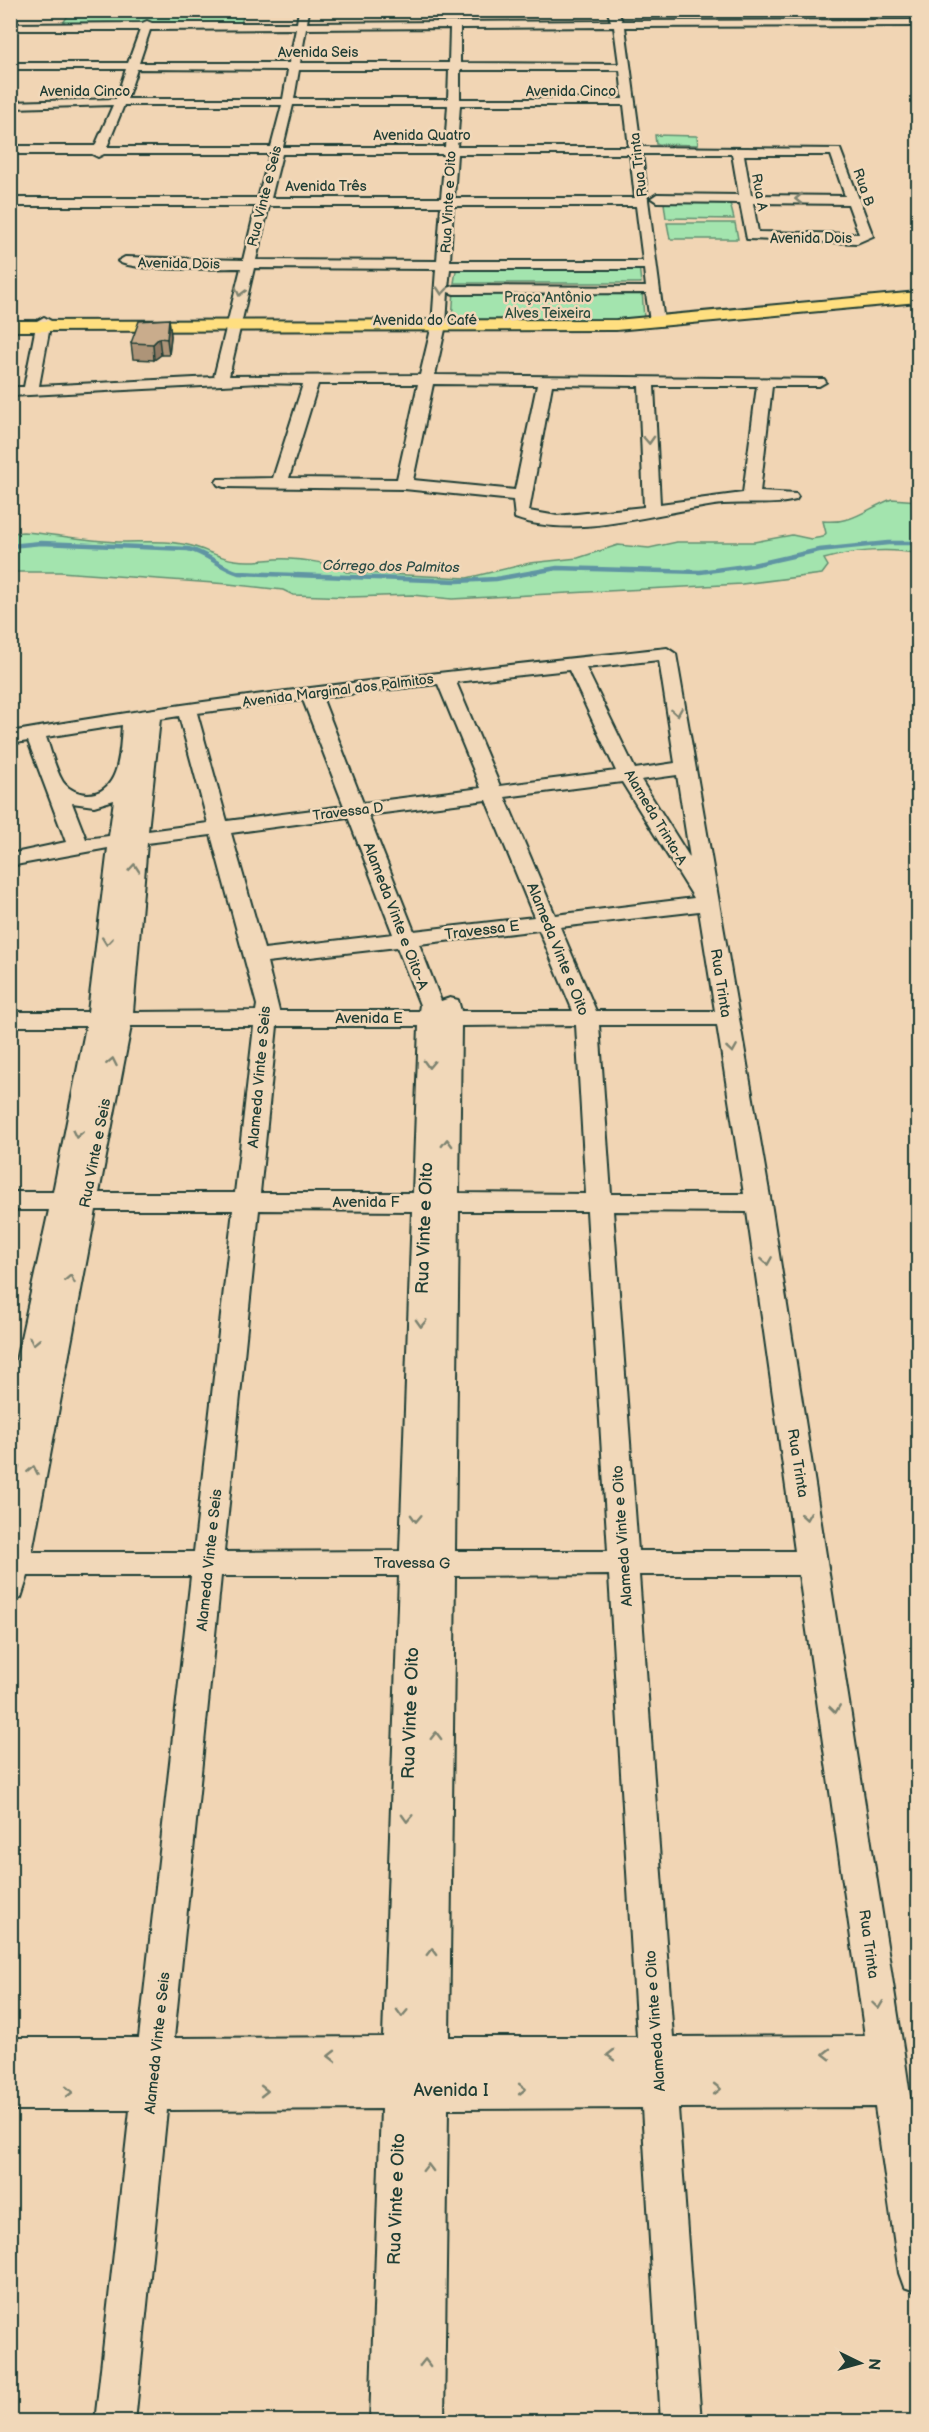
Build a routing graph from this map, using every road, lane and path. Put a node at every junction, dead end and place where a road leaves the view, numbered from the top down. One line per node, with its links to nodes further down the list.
1 (304, 10): 3 (street, Rua Vinte e Seis)
2 (612, 10): 7 (street, Rua Trinta)
3 (307, 22): 5 (street); 6 (street); 11 (street, Rua Vinte e Seis)
4 (918, 23): 7 (street)
5 (152, 25): 8 (street); 10 (street)
6 (460, 25): 7 (street); 12 (street, Rua Vinte e Oito)
7 (621, 25): 13 (street, Rua Trinta)
8 (10, 26)
9 (10, 65): 10 (street, Avenida Seis)
10 (137, 65): 11 (street, Avenida Seis); 14 (street)
11 (300, 65): 12 (street, Avenida Seis); 15 (street, Rua Vinte e Seis)
12 (459, 65): 13 (street, Avenida Seis); 16 (street, Rua Vinte e Oito)
13 (625, 66): 17 (street, Rua Trinta)
14 (123, 104): 14 (street, Avenida Cinco); 15 (street, Avenida Cinco); 22 (street)
15 (292, 104): 16 (street, Avenida Cinco); 19 (street, Rua Vinte e Seis)
16 (458, 104): 17 (street, Avenida Cinco); 23 (street, Rua Vinte e Oito)
17 (625, 104): 24 (street, Rua Trinta)
18 (737, 150): 20 (street, Avenida Quatro); 24 (street, Avenida Quatro); 28 (street, Rua A)
19 (280, 151): 22 (street, Avenida Quatro); 23 (street, Avenida Quatro); 26 (street, Rua Vinte e Seis)
20 (833, 151): 31 (street, Rua B)
21 (10, 152): 22 (street, Avenida Quatro)
22 (104, 152)
23 (456, 152): 24 (street, Avenida Quatro); 27 (street, Rua Vinte e Oito)
24 (630, 152): 30 (street, Rua Trinta)
25 (657, 198): 28 (street)
26 (269, 199): 27 (street, Avenida Três); 29 (street, Avenida Três); 34 (street, Rua Vinte e Seis)
27 (453, 199): 30 (street, Avenida Três); 35 (street, Rua Vinte e Oito)
28 (746, 199): 31 (street, one-way to 28); 33 (street, Rua A)
29 (10, 200)
30 (636, 200): 36 (street, Rua Trinta)
31 (852, 200): 32 (street, Rua B)
32 (866, 236): 33 (street, Avenida Dois)
33 (756, 237)
34 (255, 262): 34 (street, Avenida Dois); 35 (street, Avenida Dois); 41 (street, Rua Vinte e Seis)
35 (451, 262): 36 (street, Avenida Dois); 37 (street, Rua Vinte e Oito); 42 (street, Rua Vinte e Oito, one-way to 42)
36 (645, 262): 38 (street, Rua Trinta); 40 (street, Rua Trinta)
37 (454, 286): 38 (street); 42 (street, Rua Vinte e Oito)
38 (641, 287): 40 (street, Rua Trinta)
39 (918, 297): 40 (main road, Avenida do Café)
40 (650, 321): 42 (main road, Avenida do Café)
41 (239, 323): 42 (main road, Avenida do Café); 44 (main road, Avenida do Café); 45 (street, Rua Vinte e Seis)
42 (445, 323): 47 (street, Rua Vinte e Oito)
43 (10, 324): 44 (main road, Avenida do Café)
44 (43, 324): 52 (street)
45 (226, 380): 46 (street); 52 (street)
46 (312, 380): 47 (street); 55 (street)
47 (427, 380): 48 (street); 56 (street, Rua Vinte e Oito)
48 (545, 381): 49 (street); 57 (street)
49 (653, 381): 50 (street); 60 (street)
50 (765, 382): 51 (street); 58 (street)
51 (819, 382)
52 (31, 390): 53 (street)
53 (10, 392)
54 (224, 482): 55 (street)
55 (279, 483): 56 (street)
56 (404, 484): 57 (street)
57 (521, 496): 60 (street)
58 (751, 497): 59 (street); 60 (street)
59 (790, 497)
60 (660, 510)
61 (667, 654): 62 (street, Avenida Marginal dos Palmitos); 70 (street, Rua Trinta, one-way to 70)
62 (575, 664): 63 (street, Avenida Marginal dos Palmitos); 71 (street, Alameda Trinta-A)
63 (445, 678): 64 (street, Avenida Marginal dos Palmitos); 73 (street, Alameda Vinte e Oito)
64 (310, 692): 65 (street, Avenida Marginal dos Palmitos); 74 (street, Alameda Vinte e Oito-A)
65 (186, 708): 66 (street, Avenida Marginal dos Palmitos); 75 (street, Alameda Vinte e Seis)
66 (142, 715): 67 (street, Avenida Marginal dos Palmitos); 69 (street, Rua Vinte e Seis); 76 (street, Rua Vinte e Seis)
67 (35, 734): 68 (street, Avenida Marginal dos Palmitos); 72 (street)
68 (10, 738)
69 (126, 766): 72 (street); 76 (street, Rua Vinte e Seis)
70 (686, 768): 71 (street, Travessa D); 79 (street, Rua Trinta)
71 (627, 775): 73 (street, Travessa D); 79 (street, Alameda Trinta-A)
72 (55, 785): 77 (street)
73 (493, 792): 74 (street, Travessa D); 80 (street, Alameda Vinte e Oito)
74 (356, 810): 75 (street, Travessa D); 81 (street, Alameda Vinte e Oito-A)
75 (219, 828): 76 (street, Travessa D); 82 (street, Alameda Vinte e Seis)
76 (127, 840): 77 (street, Travessa D); 86 (street, Rua Vinte e Seis)
77 (78, 846): 78 (street, Travessa D)
78 (10, 860)
79 (708, 903): 80 (street, Travessa E); 85 (street, Rua Trinta)
80 (547, 922): 81 (street, Travessa E); 88 (street, Alameda Vinte e Oito)
81 (406, 940): 82 (street, Travessa E); 87 (street, Alameda Vinte e Oito-A)
82 (255, 957): 84 (street, Alameda Vinte e Seis)
83 (10, 1005): 86 (street, Avenida E)
84 (267, 1011): 86 (street, Avenida E); 87 (street, Avenida E); 92 (street, Alameda Vinte e Seis)
85 (726, 1011): 88 (street, Avenida E); 95 (street, Rua Trinta, one-way to 95)
86 (111, 1012): 89 (street, Avenida E); 91 (street, Rua Vinte e Seis)
87 (440, 1012): 88 (street, Avenida E); 93 (street, Rua Vinte e Oito)
88 (585, 1012): 94 (street, Alameda Vinte e Oito)
89 (10, 1019)
90 (10, 1187): 91 (street, Avenida F)
91 (76, 1194): 92 (street, Avenida F); 96 (street, Avenida F); 97 (street, Rua Vinte e Seis, one-way to 97); 102 (street, Rua Vinte e Seis, one-way to 91)
92 (248, 1195): 93 (street, Avenida F); 98 (street, Alameda Vinte e Seis)
93 (435, 1195): 94 (street, Avenida F); 99 (street, Rua Vinte e Oito)
94 (599, 1195): 95 (street, Avenida F); 100 (street, Alameda Vinte e Oito)
95 (756, 1196): 101 (street, Rua Trinta, one-way to 101)
96 (10, 1201)
97 (10, 1456)
98 (209, 1563): 99 (street, Travessa G); 102 (street, Travessa G); 104 (street, Alameda Vinte e Seis)
99 (427, 1563): 100 (street, Travessa G); 107 (street, Rua Vinte e Oito)
100 (624, 1563): 101 (street, Travessa G); 105 (street, Alameda Vinte e Oito)
101 (813, 1563): 106 (street, Rua Trinta, one-way to 106)
102 (12, 1572)
103 (10, 2056): 104 (street, Avenida I)
104 (156, 2056): 107 (street, Avenida I, one-way to 104); 108 (street, Alameda Vinte e Seis)
105 (658, 2072): 106 (street, Avenida I); 107 (street, Avenida I); 114 (street, Alameda Vinte e Oito)
106 (888, 2072): 110 (street, Rua Trinta)
107 (415, 2073): 108 (street, Avenida I, one-way to 107); 112 (street, Rua Vinte e Oito); 113 (street, Rua Vinte e Oito, one-way to 107)
108 (152, 2091): 109 (street, Avenida I, one-way to 108); 111 (street, Alameda Vinte e Seis)
109 (10, 2092)
110 (918, 2273)
111 (115, 2421)
112 (390, 2421)
113 (424, 2421)
114 (681, 2421)

